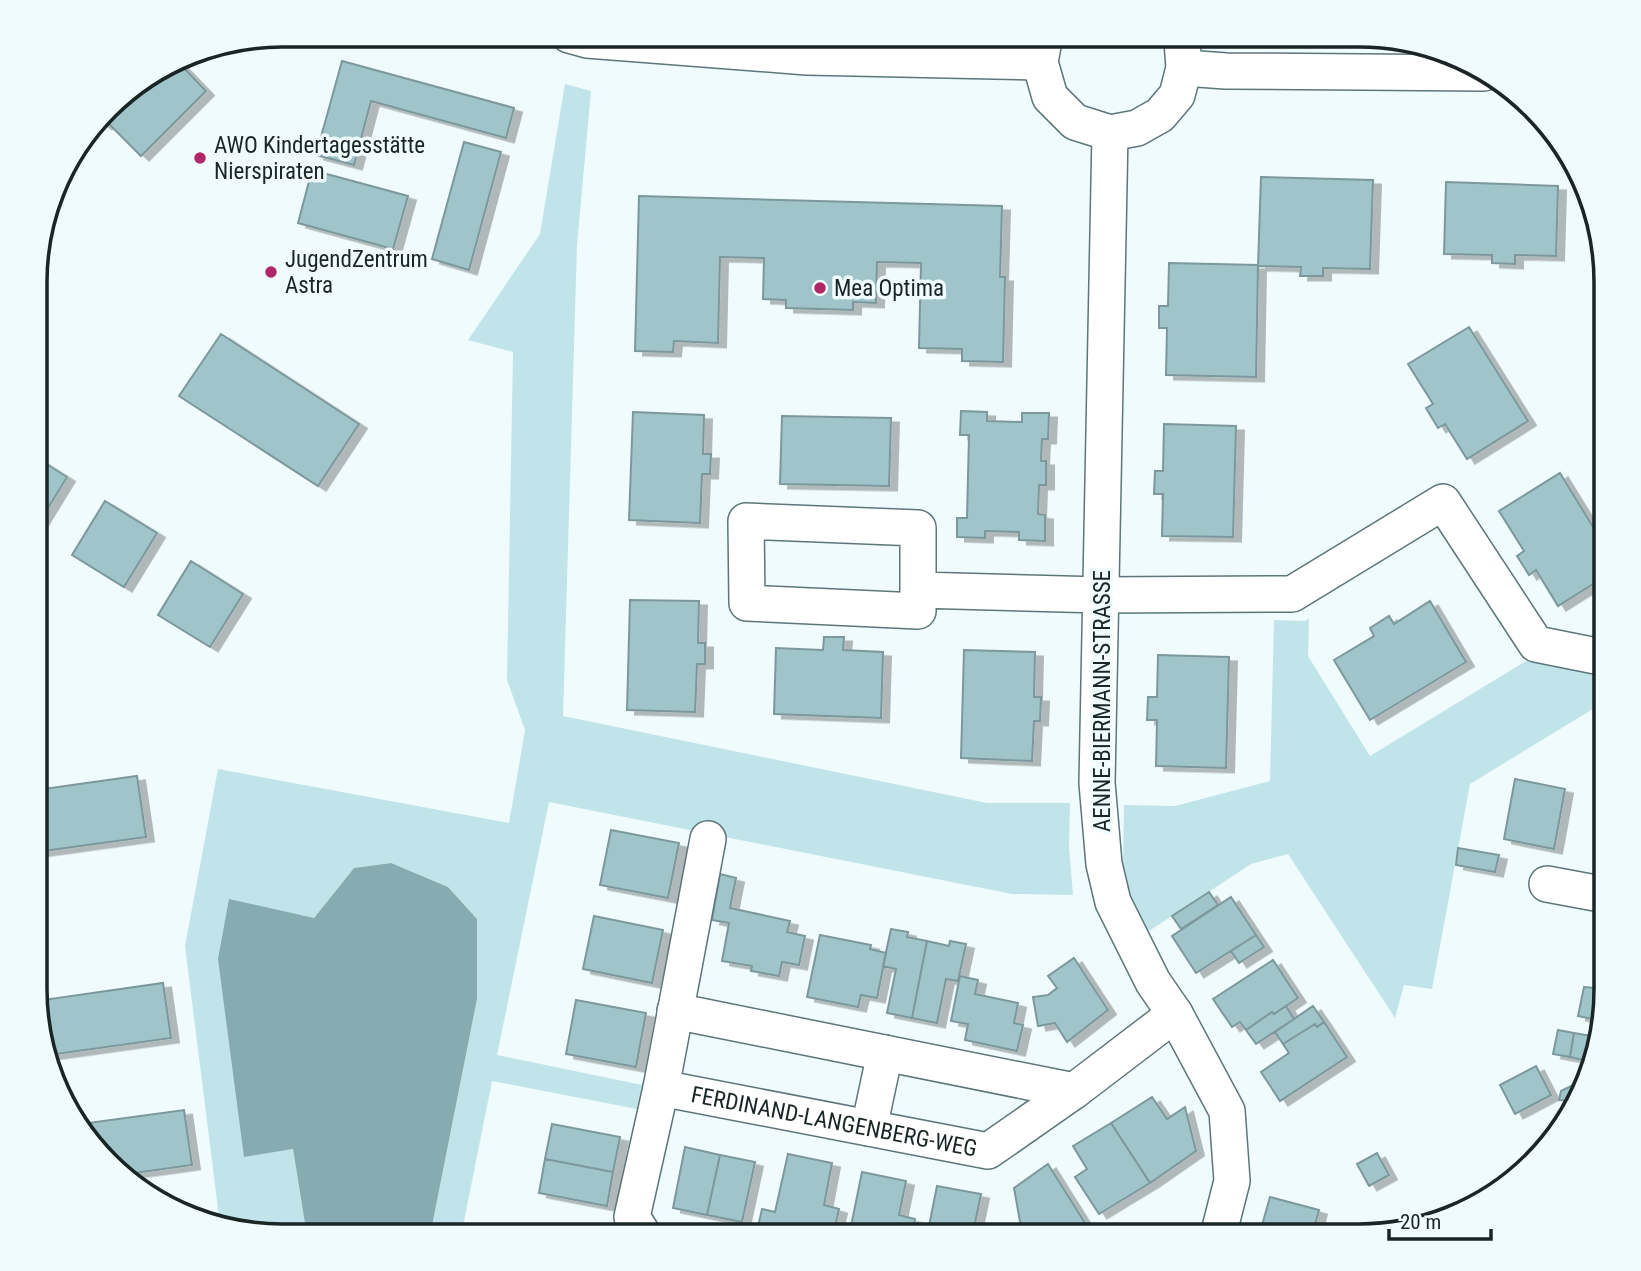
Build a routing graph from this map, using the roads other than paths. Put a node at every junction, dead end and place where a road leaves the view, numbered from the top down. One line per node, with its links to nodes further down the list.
1 (682, 47): 2 (street)
2 (1042, 48): 5 (street)
3 (1182, 52): 4 (street); 5 (street)
4 (1464, 73)
5 (1110, 133): 7 (street, AENNE-BIERMANN-STRASSE)
6 (918, 590): 6 (street); 7 (street)
7 (1101, 595): 8 (street); 13 (street, AENNE-BIERMANN-STRASSE)
8 (1593, 655)
9 (708, 839): 12 (street, FERDINAND-LANGENBERG-WEG)
10 (1547, 884): 11 (street)
11 (1593, 893)
12 (675, 1011): 14 (street); 15 (street, FERDINAND-LANGENBERG-WEG)
13 (1175, 1014): 16 (street, FERDINAND-LANGENBERG-WEG); 19 (street, AENNE-BIERMANN-STRASSE)
14 (885, 1054): 16 (street); 17 (street)
15 (661, 1088): 17 (street, FERDINAND-LANGENBERG-WEG); 18 (street, FERDINAND-LANGENBERG-WEG)
16 (1074, 1091): 17 (street, FERDINAND-LANGENBERG-WEG)
17 (869, 1128)
18 (636, 1223)
19 (1221, 1224)

